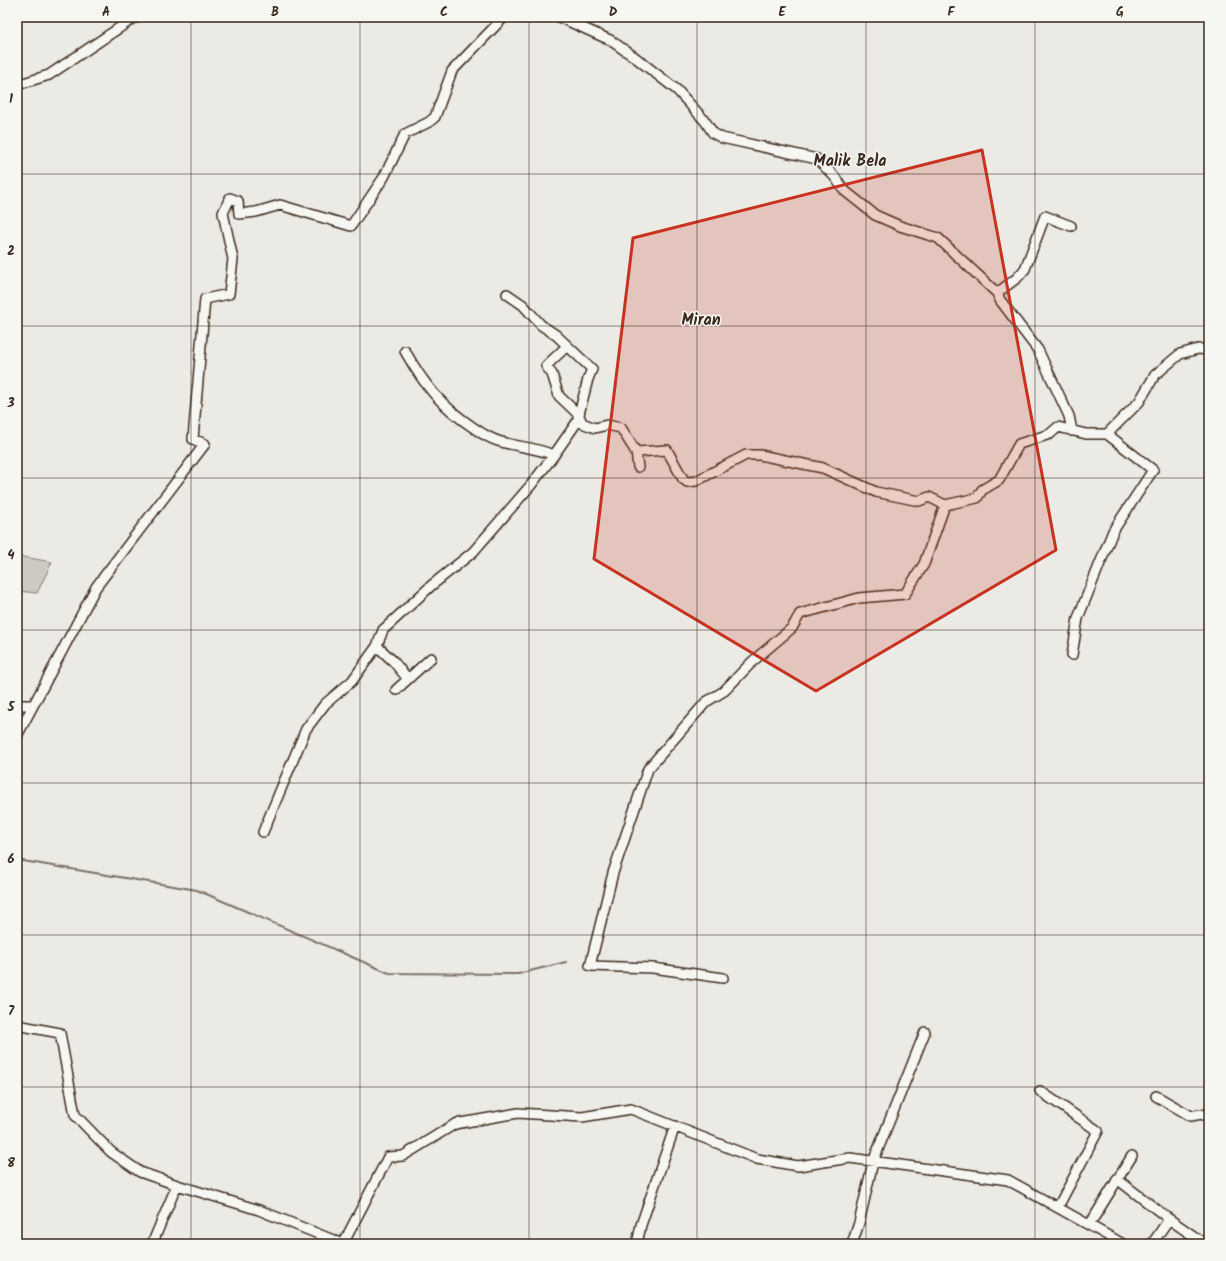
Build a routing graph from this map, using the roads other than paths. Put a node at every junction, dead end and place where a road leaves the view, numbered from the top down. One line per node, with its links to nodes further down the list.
1 (139, 17): 4 (street)
2 (504, 17): 24 (street)
3 (559, 17): 6 (street)
4 (17, 86)
5 (1071, 226): 6 (street)
6 (997, 293): 12 (street)
7 (507, 294): 8 (street)
8 (567, 346): 11 (street); 11 (street)
9 (1209, 350): 13 (street)
10 (405, 351): 15 (street)
11 (579, 415): 14 (street); 15 (street)
12 (1072, 431): 13 (street); 17 (street)
13 (1107, 434): 19 (street)
14 (636, 452): 16 (street); 17 (street)
15 (554, 455): 18 (street)
16 (638, 466)
17 (945, 505): 27 (street)
18 (377, 646): 21 (street); 26 (street)
19 (1072, 655)
20 (431, 658): 21 (street)
21 (408, 679): 22 (street)
22 (396, 690)
23 (17, 705): 24 (street)
24 (33, 705): 25 (street)
25 (17, 736)
26 (263, 832)
27 (723, 978)
28 (17, 1025): 37 (street)
29 (925, 1032): 35 (street)
30 (1040, 1091): 38 (street)
31 (1156, 1096): 32 (street)
32 (1209, 1117)
33 (675, 1126): 35 (street); 42 (street); 43 (street)
34 (1132, 1156): 36 (street)
35 (873, 1162): 38 (street); 44 (street)
36 (1117, 1179): 39 (street); 40 (street)
37 (177, 1185): 41 (street); 42 (street)
38 (1058, 1207): 40 (street)
39 (1169, 1219): 46 (street); 47 (street)
40 (1090, 1224): 45 (street)
41 (152, 1244)
42 (343, 1244)
43 (637, 1244)
44 (852, 1244)
45 (1123, 1244)
46 (1152, 1244)
47 (1204, 1244)

